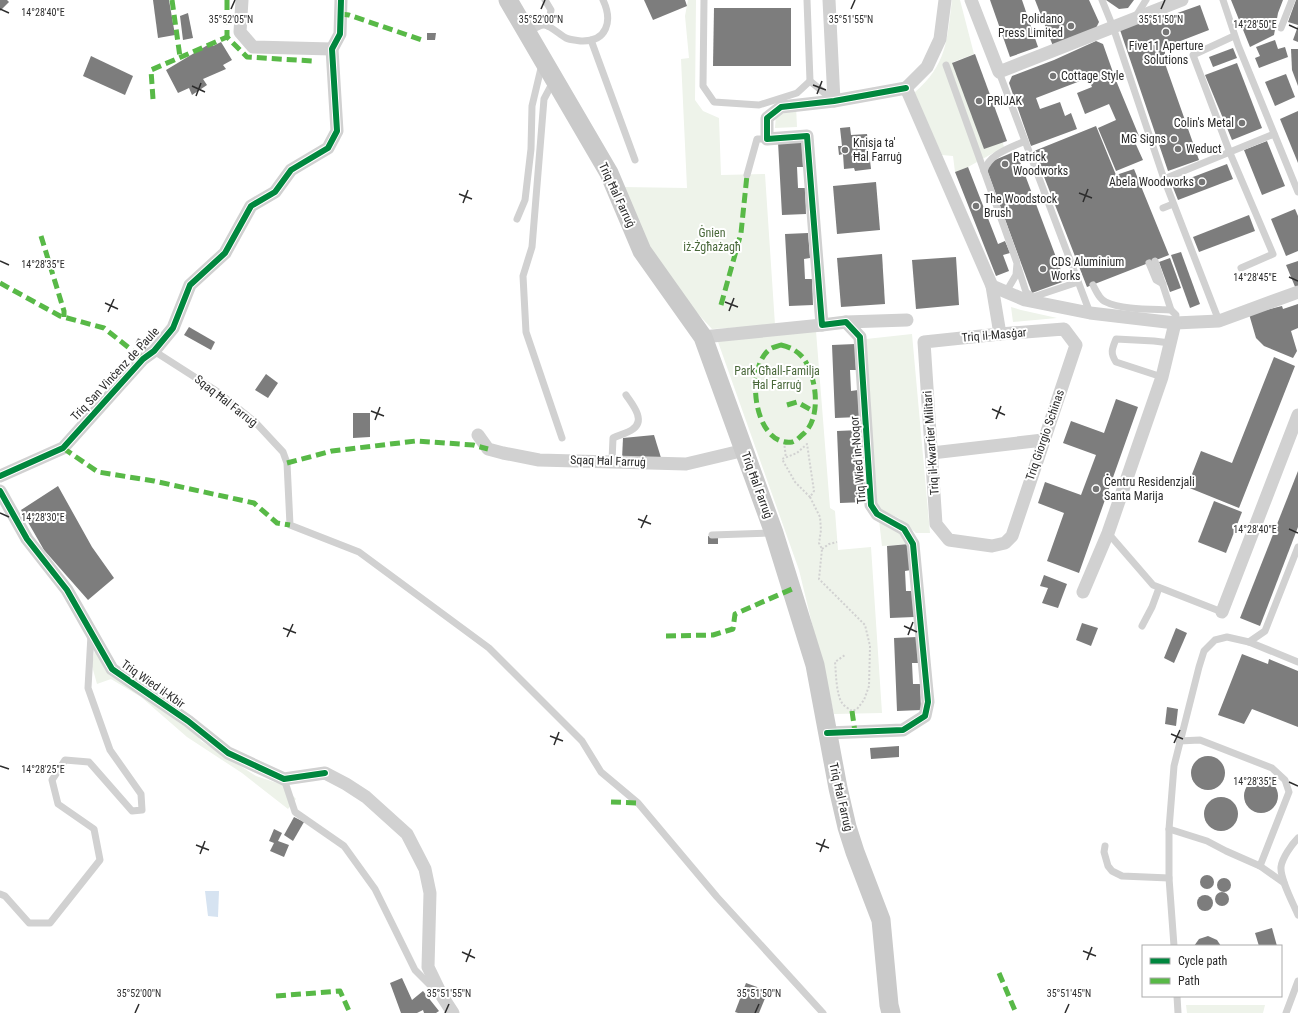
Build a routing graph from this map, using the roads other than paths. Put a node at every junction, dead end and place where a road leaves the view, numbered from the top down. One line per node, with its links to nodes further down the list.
1 (242, 0): 23 (street)
2 (341, 0): 23 (street, Triq San Vinċenz de Paule)
3 (508, 0): 20 (main road, Triq Ħal Farruġ)
4 (545, 0): 17 (lane)
5 (603, 0): 22 (lane)
6 (704, 0): 28 (lane)
7 (807, 0): 28 (lane)
8 (829, 0): 30 (street)
9 (944, 0): 29 (street)
10 (971, 0): 26 (street)
11 (1102, 0): 18 (lane)
12 (1146, 0): 16 (lane)
13 (1182, 0): 16 (street)
14 (1223, 0): 21 (lane)
15 (1292, 0): 19 (lane)
16 (1134, 18): 18 (street)
17 (548, 26): 20 (lane); 22 (lane)
18 (1114, 27): 26 (street); 38 (lane)
19 (1281, 28)
20 (527, 33): 24 (main road, Triq Ħal Farruġ)
21 (1234, 36): 31 (lane); 34 (lane)
22 (591, 40): 35 (lane)
23 (332, 49): 63 (street, Triq San Vinċenz de Paule)
24 (543, 60): 27 (main road, Triq Ħal Farruġ); 42 (lane)
25 (946, 65): 36 (lane)
26 (999, 72): 33 (lane)
27 (554, 80): 60 (main road, Triq Ħal Farruġ); 68 (lane)
28 (810, 81): 30 (lane)
29 (906, 88): 30 (street); 48 (street)
30 (834, 101): 32 (street)
31 (1274, 134): 34 (lane); 39 (lane)
32 (767, 139): 37 (lane); 57 (street)
33 (1025, 141): 36 (lane); 46 (lane)
34 (1230, 153): 38 (lane); 45 (lane)
35 (635, 160)
36 (984, 170): 44 (lane)
37 (747, 175)
38 (1164, 179): 40 (lane)
39 (1298, 192)
40 (1173, 204): 41 (lane); 54 (lane)
41 (1163, 208)
42 (518, 218)
43 (1152, 262): 51 (lane)
44 (1017, 263): 46 (lane); 49 (lane)
45 (1241, 268)
46 (1078, 282): 52 (lane)
47 (1093, 285): 51 (lane)
48 (992, 286): 49 (street); 59 (street)
49 (1006, 292): 52 (street)
50 (1298, 292): 54 (street)
51 (1171, 310): 56 (lane)
52 (1090, 313): 56 (street)
53 (907, 320): 55 (street)
54 (1218, 321): 56 (street)
55 (846, 322): 57 (street); 87 (street, Triq Wied in-Noqor)
56 (1175, 323): 62 (street)
57 (822, 325): 60 (street)
58 (1064, 329): 59 (street, Triq il-Masġar); 69 (street, Triq Giorgio Schinas)
59 (1000, 334): 61 (street, Triq il-Masġar)
60 (703, 338): 70 (main road, Triq Ħal Farruġ)
61 (924, 342): 71 (street, Triq il-Kwartier Militari)
62 (1170, 344): 64 (street); 64 (lane)
63 (154, 351): 73 (street, Triq San Vinċenz de Paule); 103 (lane, Sqaq Ħal Farruġ)
64 (1162, 377): 76 (street)
65 (626, 395): 72 (lane)
66 (1298, 415): 82 (street)
67 (478, 435): 72 (street, Sqaq Ħal Farruġ)
68 (562, 438)
69 (1043, 440): 71 (street); 78 (street, Triq Giorgio Schinas)
70 (744, 450): 72 (street, Sqaq Ħal Farruġ); 75 (main road, Triq Ħal Farruġ)
71 (932, 452): 78 (street, Triq il-Kwartier Militari)
72 (612, 461)
73 (0, 476)
74 (0, 491): 84 (street, Triq Wied il-Kbir)
75 (774, 533): 77 (lane); 87 (main road, Triq Ħal Farruġ)
76 (1108, 533): 80 (lane); 81 (street)
77 (712, 535)
78 (949, 540)
79 (1298, 547): 85 (lane)
80 (1159, 588): 82 (lane); 83 (lane)
81 (1083, 592)
82 (1222, 612)
83 (1142, 626)
84 (91, 631): 89 (street, Triq Wied il-Kbir); 96 (lane)
85 (1249, 642): 86 (lane); 88 (lane)
86 (1298, 662)
87 (827, 733): 104 (main road, Triq Ħal Farruġ)
88 (1179, 741): 90 (lane); 93 (lane)
89 (284, 779): 100 (lane); 100 (street)
90 (1169, 829): 93 (lane); 94 (lane)
91 (1298, 838): 95 (lane)
92 (1105, 846): 94 (lane)
93 (1260, 866): 95 (lane)
94 (1169, 878): 98 (lane)
95 (1284, 883): 97 (lane)
96 (0, 894)
97 (1298, 915)
98 (1174, 945)
99 (1298, 981): 106 (lane)
100 (442, 996): 102 (street)
101 (1177, 997): 105 (lane)
102 (453, 1013)
103 (823, 1013)
104 (891, 1013)
105 (1178, 1013)
106 (1286, 1013)

